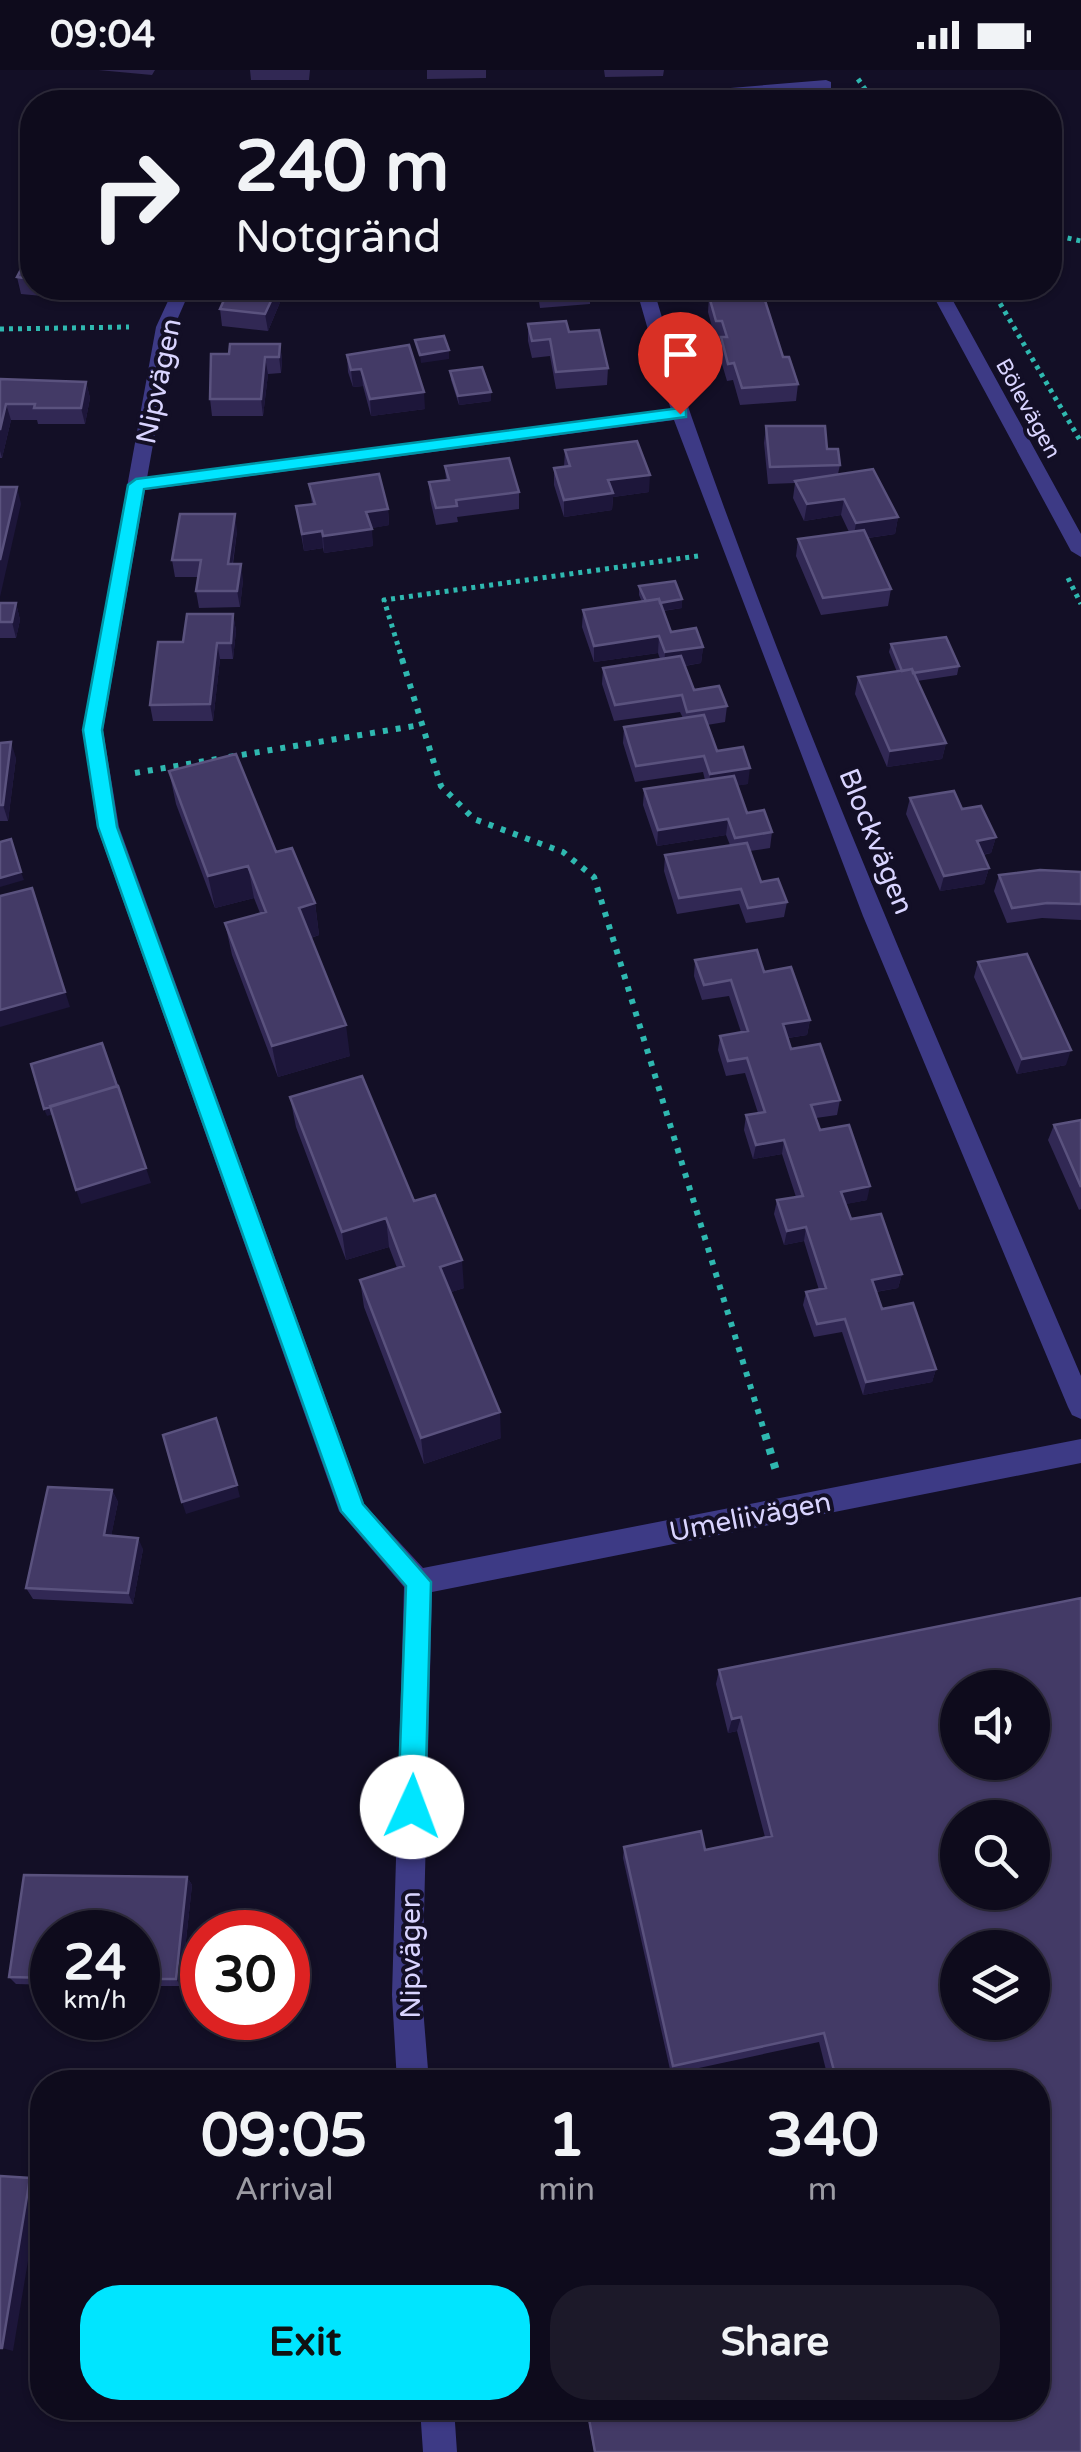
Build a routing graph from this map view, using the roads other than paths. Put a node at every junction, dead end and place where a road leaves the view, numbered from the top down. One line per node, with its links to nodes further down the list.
1 (822, 78): 2 (street)
2 (722, 90)
3 (176, 300): 7 (street, Nipvägen)
4 (648, 300): 6 (street, Blockvägen)
5 (943, 300): 8 (street, Bölevägen)
6 (680, 414): 7 (street); 9 (street, Blockvägen)
7 (136, 485): 11 (street, Nipvägen)
8 (1081, 550)
9 (1081, 1406)
10 (1081, 1451): 11 (street, Umeliivägen)
11 (418, 1582): 12 (street, Nipvägen)
12 (412, 2070)
13 (438, 2420): 14 (street)
14 (440, 2452)

